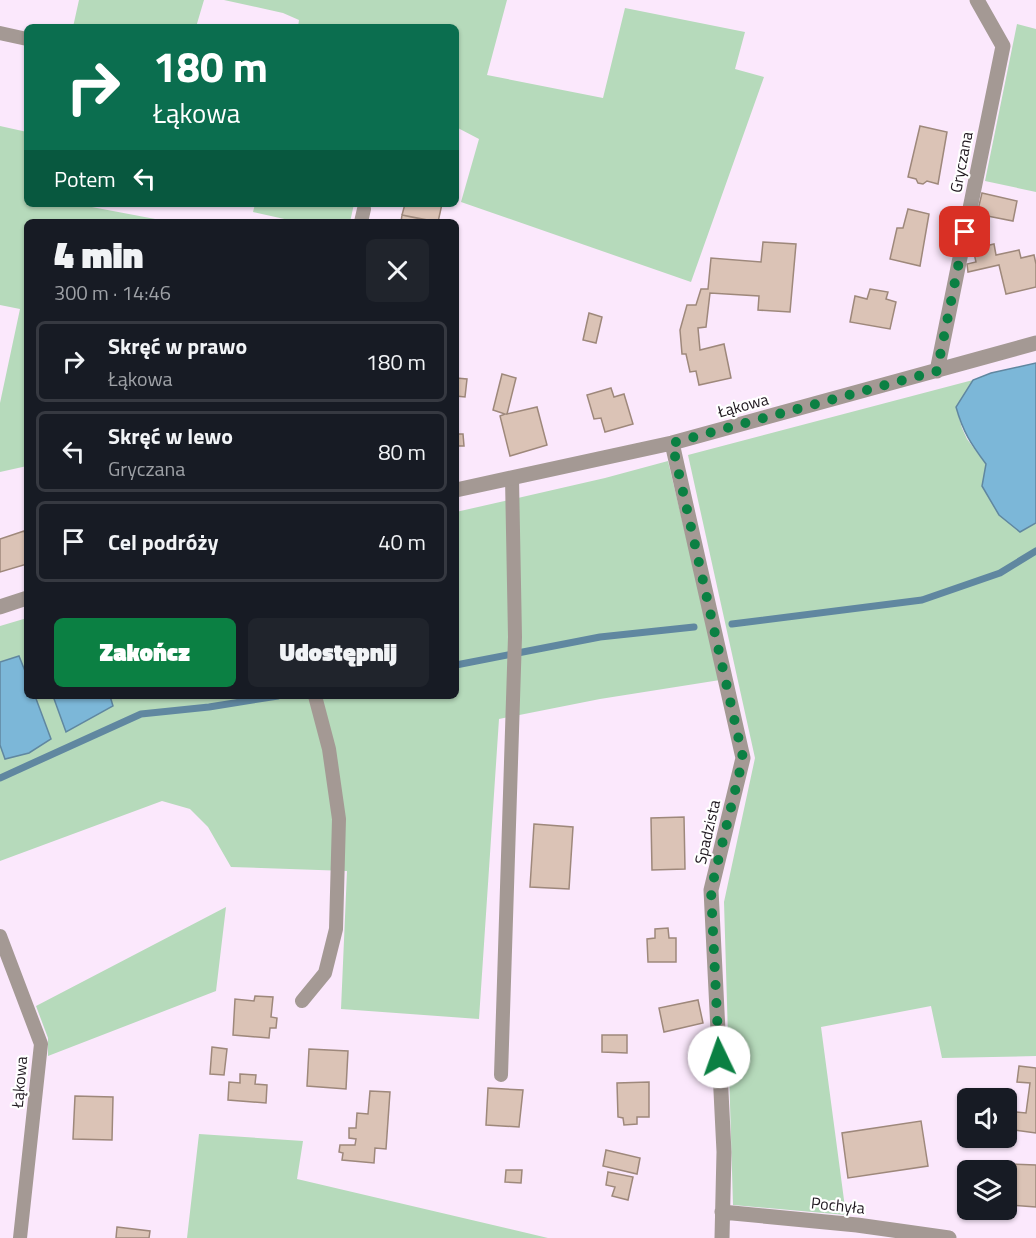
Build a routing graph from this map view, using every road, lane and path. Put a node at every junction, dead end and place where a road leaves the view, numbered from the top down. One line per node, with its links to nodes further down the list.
1 (977, 0): 5 (street, Gryczana)
2 (0, 33): 3 (lane)
3 (24, 38)
4 (1036, 343): 5 (street, Łąkowa)
5 (937, 371): 6 (street, Łąkowa)
6 (672, 443): 7 (street, Łąkowa); 15 (street, Spadzista)
7 (512, 478): 8 (street, Łąkowa); 14 (lane)
8 (459, 489)
9 (24, 599): 10 (street)
10 (0, 607)
11 (316, 699): 13 (lane)
12 (0, 936): 16 (lane, Łąkowa)
13 (302, 1001)
14 (501, 1075)
15 (722, 1212): 17 (street, Spadzista); 18 (street, Pochyła)
16 (20, 1238)
17 (722, 1238)
18 (949, 1238)

